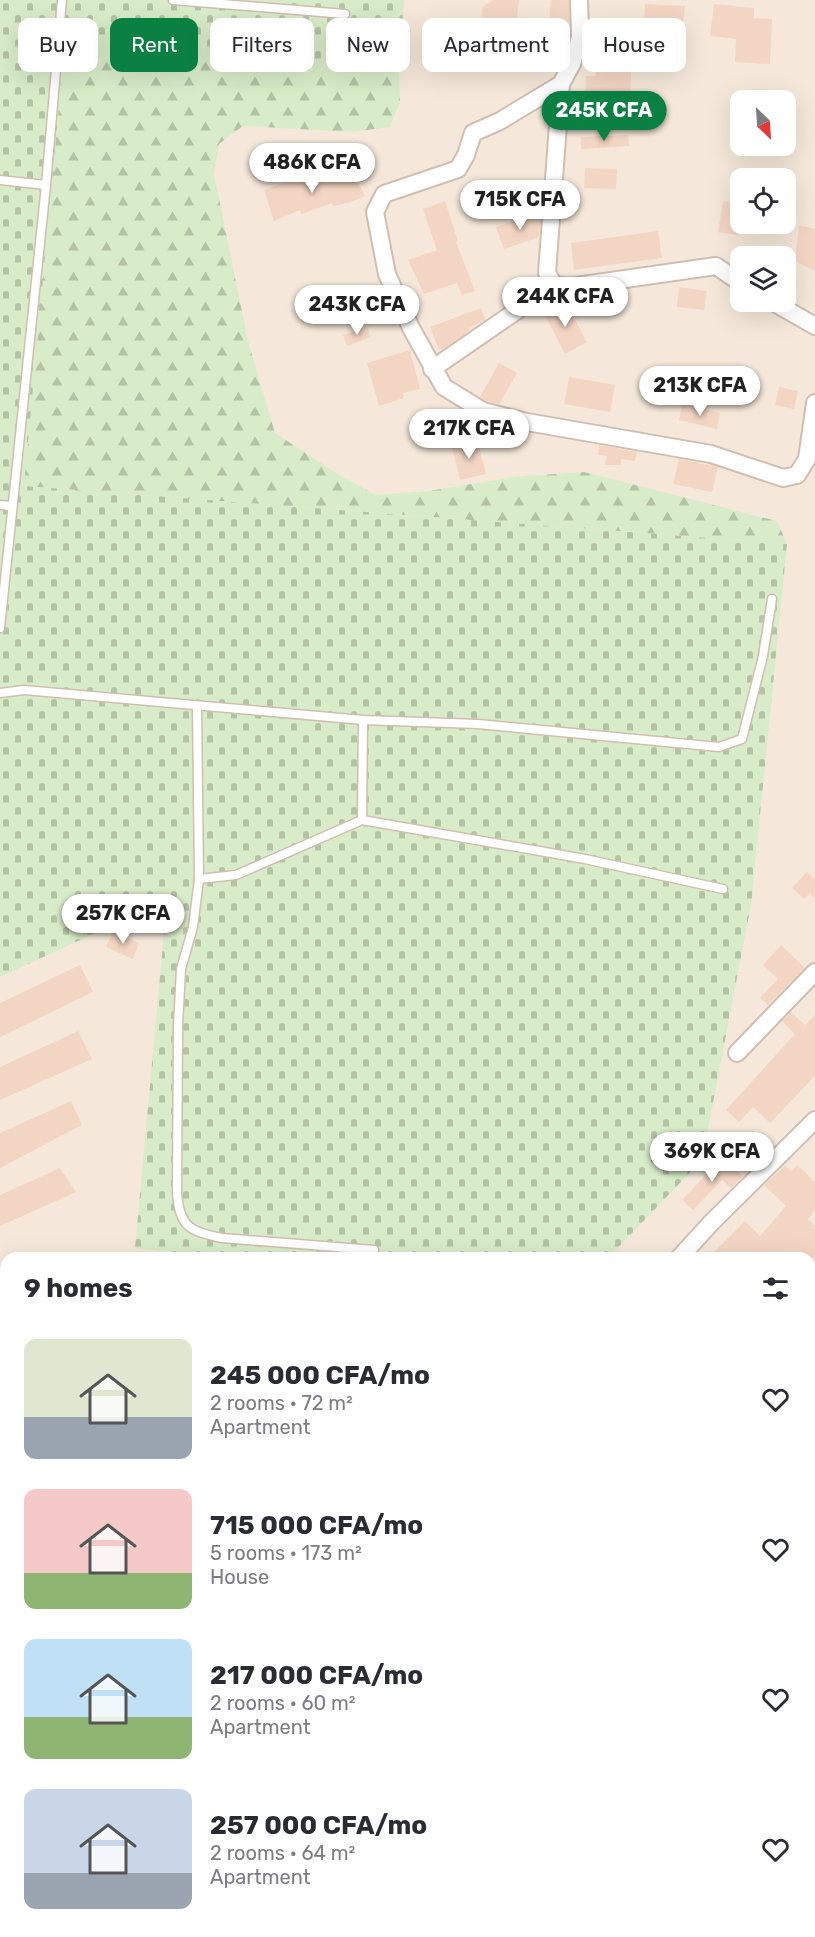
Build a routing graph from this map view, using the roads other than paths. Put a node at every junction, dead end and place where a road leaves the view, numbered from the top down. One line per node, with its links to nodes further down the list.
1 (62, 0): 7 (lane)
2 (173, 0): 4 (lane)
3 (579, 0): 5 (street)
4 (345, 15)
5 (561, 84): 9 (street); 12 (street)
6 (0, 180): 7 (lane)
7 (46, 184): 15 (lane)
8 (730, 276): 9 (street)
9 (554, 285): 12 (street)
10 (790, 312): 11 (street)
11 (815, 326)
12 (432, 369): 13 (street)
13 (815, 403)
14 (0, 505): 15 (lane)
15 (12, 506): 17 (lane)
16 (772, 599): 20 (lane)
17 (0, 628)
18 (0, 693): 19 (lane)
19 (197, 706): 20 (lane); 22 (lane)
20 (363, 720): 21 (lane)
21 (362, 820): 22 (lane); 23 (lane)
22 (199, 879): 27 (lane)
23 (723, 889)
24 (815, 972): 25 (street)
25 (738, 1053)
26 (815, 1120): 28 (street)
27 (374, 1250)
28 (684, 1252)

